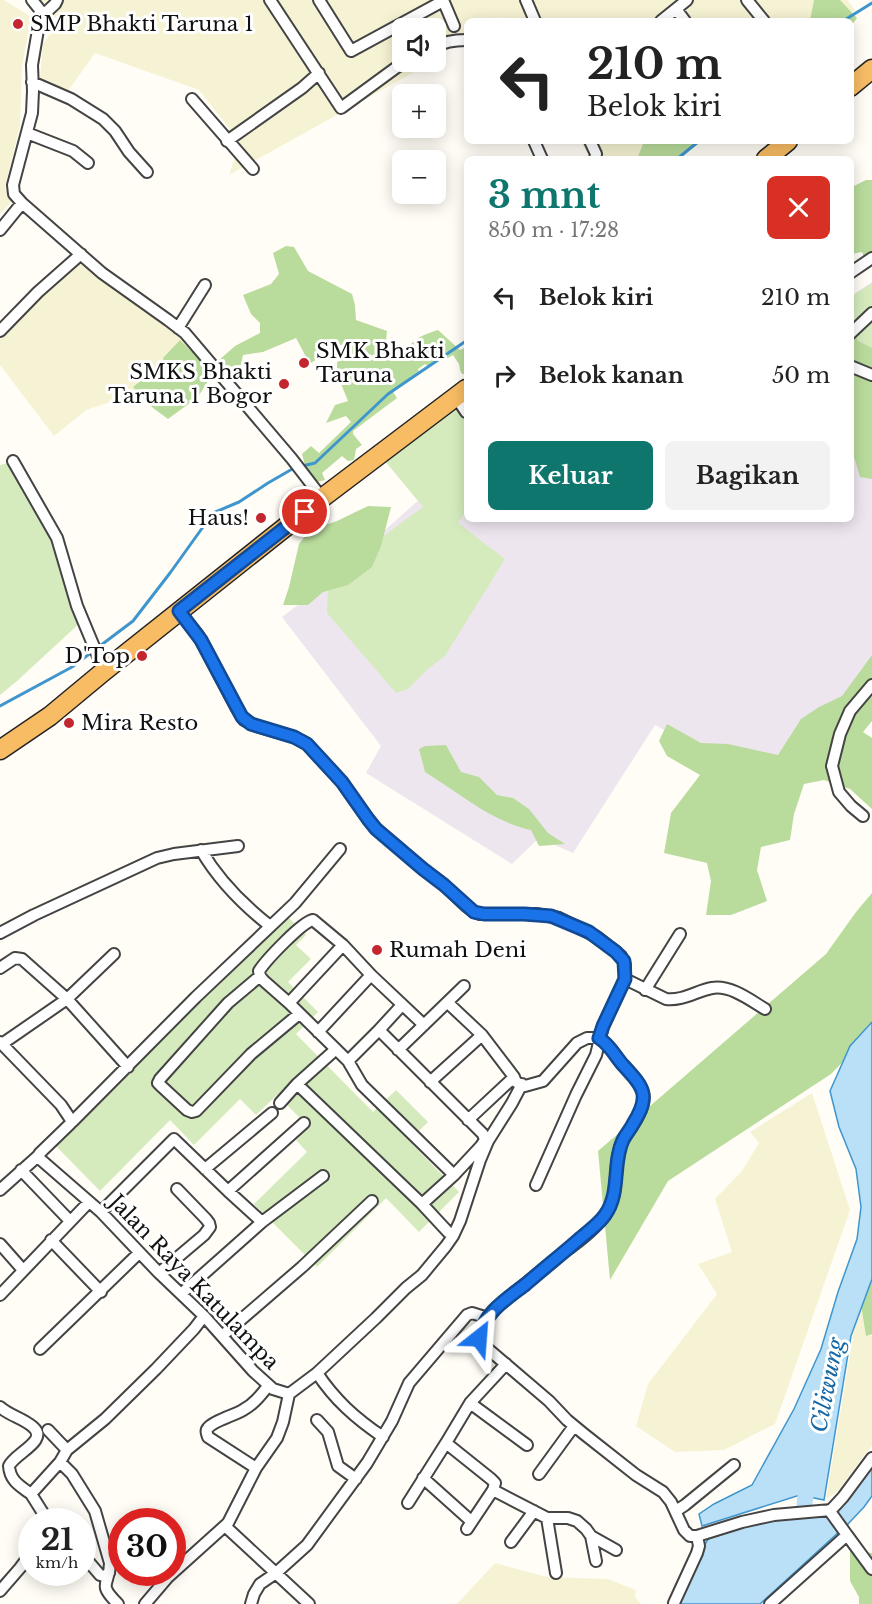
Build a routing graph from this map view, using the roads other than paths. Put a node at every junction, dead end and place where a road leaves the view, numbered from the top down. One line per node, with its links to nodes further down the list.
1 (32, 0): 10 (street)
2 (57, 0): 10 (street)
3 (270, 0): 20 (street)
4 (319, 0): 8 (street)
5 (526, 0): 11 (street)
6 (687, 0): 9 (street)
7 (747, 0): 14 (street)
8 (443, 1): 15 (street)
9 (676, 9): 12 (street); 13 (street)
10 (40, 18): 21 (street)
11 (534, 18)
12 (665, 18)
13 (683, 18)
14 (762, 18)
15 (454, 26)
16 (464, 40): 17 (street)
17 (446, 42)
18 (872, 69): 22 (highway)
19 (392, 71): 20 (street)
20 (319, 73): 25 (street)
21 (32, 82): 24 (street); 30 (street)
22 (854, 84)
23 (192, 99): 25 (street)
24 (27, 133): 28 (street); 31 (street)
25 (227, 141): 29 (street)
26 (784, 144): 27 (highway)
27 (770, 156)
28 (88, 163)
29 (254, 169)
30 (147, 172)
31 (22, 203): 32 (street); 33 (street)
32 (0, 230)
33 (81, 254): 38 (street); 40 (street)
34 (872, 258): 35 (street)
35 (854, 270)
36 (205, 285): 38 (street)
37 (872, 313): 39 (street)
38 (178, 328): 45 (street)
39 (854, 330)
40 (0, 331)
41 (854, 368): 42 (street)
42 (872, 375)
43 (461, 393): 45 (highway)
44 (13, 460): 47 (street)
45 (317, 492): 46 (highway)
46 (179, 611): 47 (highway); 62 (street)
47 (103, 672): 49 (highway)
48 (872, 685): 50 (street)
49 (0, 750)
50 (863, 816)
51 (238, 846): 53 (street)
52 (340, 849): 54 (street)
53 (201, 850): 54 (street); 55 (street)
54 (270, 926): 80 (street)
55 (0, 933)
56 (680, 934): 64 (street)
57 (343, 945): 60 (street); 61 (street); 66 (street)
58 (114, 954): 65 (street)
59 (0, 968): 65 (street)
60 (371, 975): 68 (street); 73 (street)
61 (260, 976): 66 (street); 70 (street)
62 (625, 979): 64 (street); 75 (street)
63 (464, 986): 67 (street)
64 (645, 990): 69 (street)
65 (67, 999): 76 (street); 80 (street)
66 (289, 1003): 70 (street)
67 (448, 1003): 71 (street); 74 (street)
68 (402, 1005): 71 (street); 72 (street)
69 (765, 1009)
70 (299, 1014): 73 (street)
71 (424, 1025): 78 (street)
72 (379, 1030): 78 (street); 79 (street)
73 (318, 1032): 77 (street)
74 (482, 1035): 81 (street); 82 (street)
75 (599, 1038): 81 (street); 94 (street); 114 (street)
76 (1, 1043): 87 (street)
77 (335, 1050): 79 (street); 83 (street)
78 (398, 1050): 82 (street)
79 (348, 1061): 92 (street)
80 (128, 1067): 87 (street)
81 (518, 1080): 86 (street); 118 (street, Jalan Raya Katulampa)
82 (430, 1082): 86 (street)
83 (297, 1084): 84 (street); 100 (street)
84 (280, 1102)
85 (272, 1113): 90 (street)
86 (468, 1120): 92 (street)
87 (72, 1122): 89 (street)
88 (304, 1123): 97 (street)
89 (38, 1156): 91 (street); 99 (street, Jalan Raya Katulampa)
90 (205, 1169): 97 (street); 101 (street)
91 (21, 1170): 96 (street); 102 (street)
92 (454, 1175): 100 (street)
93 (323, 1176): 103 (street)
94 (536, 1185)
95 (177, 1189): 109 (street)
96 (0, 1190)
97 (228, 1191): 103 (street)
98 (372, 1201): 115 (street)
99 (88, 1202): 101 (street, Jalan Raya Katulampa); 102 (street)
100 (422, 1204): 104 (street)
101 (100, 1212): 107 (street, Jalan Raya Katulampa)
102 (70, 1221): 105 (street)
103 (262, 1222): 111 (street)
104 (448, 1232)
105 (51, 1240): 108 (street); 110 (street)
106 (0, 1244): 108 (street)
107 (139, 1254): 109 (street, Jalan Raya Katulampa); 110 (street)
108 (24, 1270): 112 (street)
109 (159, 1273): 111 (street, Jalan Raya Katulampa)
110 (101, 1292): 116 (street)
111 (181, 1294): 113 (street, Jalan Raya Katulampa)
112 (0, 1295)
113 (204, 1316): 115 (street, Jalan Raya Katulampa); 129 (street)
114 (488, 1318): 117 (street); 126 (street)
115 (222, 1336): 119 (street, Jalan Raya Katulampa)
116 (40, 1349)
117 (506, 1364): 121 (street); 124 (street)
118 (316, 1373): 120 (street, Jalan Raya Katulampa); 126 (street)
119 (268, 1386): 120 (street, Jalan Raya Katulampa); 133 (street)
120 (289, 1394): 133 (street)
121 (470, 1403): 127 (street); 128 (street)
122 (0, 1407): 138 (street)
123 (317, 1420): 136 (street)
124 (574, 1426): 134 (street); 141 (street)
125 (48, 1430): 129 (street)
126 (382, 1437): 136 (street)
127 (446, 1443): 135 (street); 137 (street)
128 (527, 1445)
129 (68, 1450): 131 (street)
130 (872, 1458): 143 (street)
131 (60, 1462): 138 (street); 151 (street)
132 (734, 1465): 141 (street)
133 (256, 1468): 145 (street)
134 (539, 1474)
135 (423, 1478): 137 (street); 139 (street)
136 (356, 1479): 155 (street)
137 (494, 1490): 142 (street)
138 (31, 1494): 140 (street)
139 (408, 1503)
140 (40, 1508)
141 (674, 1508): 148 (street)
142 (534, 1512): 144 (street); 149 (street)
143 (830, 1512): 146 (street); 148 (street)
144 (547, 1518): 147 (street); 156 (street)
145 (225, 1527): 155 (street); 161 (street)
146 (846, 1532): 153 (street); 164 (street)
147 (591, 1536): 150 (street); 152 (street)
148 (698, 1536): 159 (street)
149 (511, 1542)
150 (616, 1550)
151 (108, 1558)
152 (596, 1561)
153 (872, 1569)
154 (18, 1570): 158 (street)
155 (276, 1573): 162 (street); 163 (street)
156 (556, 1574)
157 (108, 1575): 160 (street)
158 (0, 1591)
159 (674, 1603)
160 (118, 1604)
161 (145, 1604)
162 (251, 1604)
163 (309, 1604)
164 (770, 1604)

